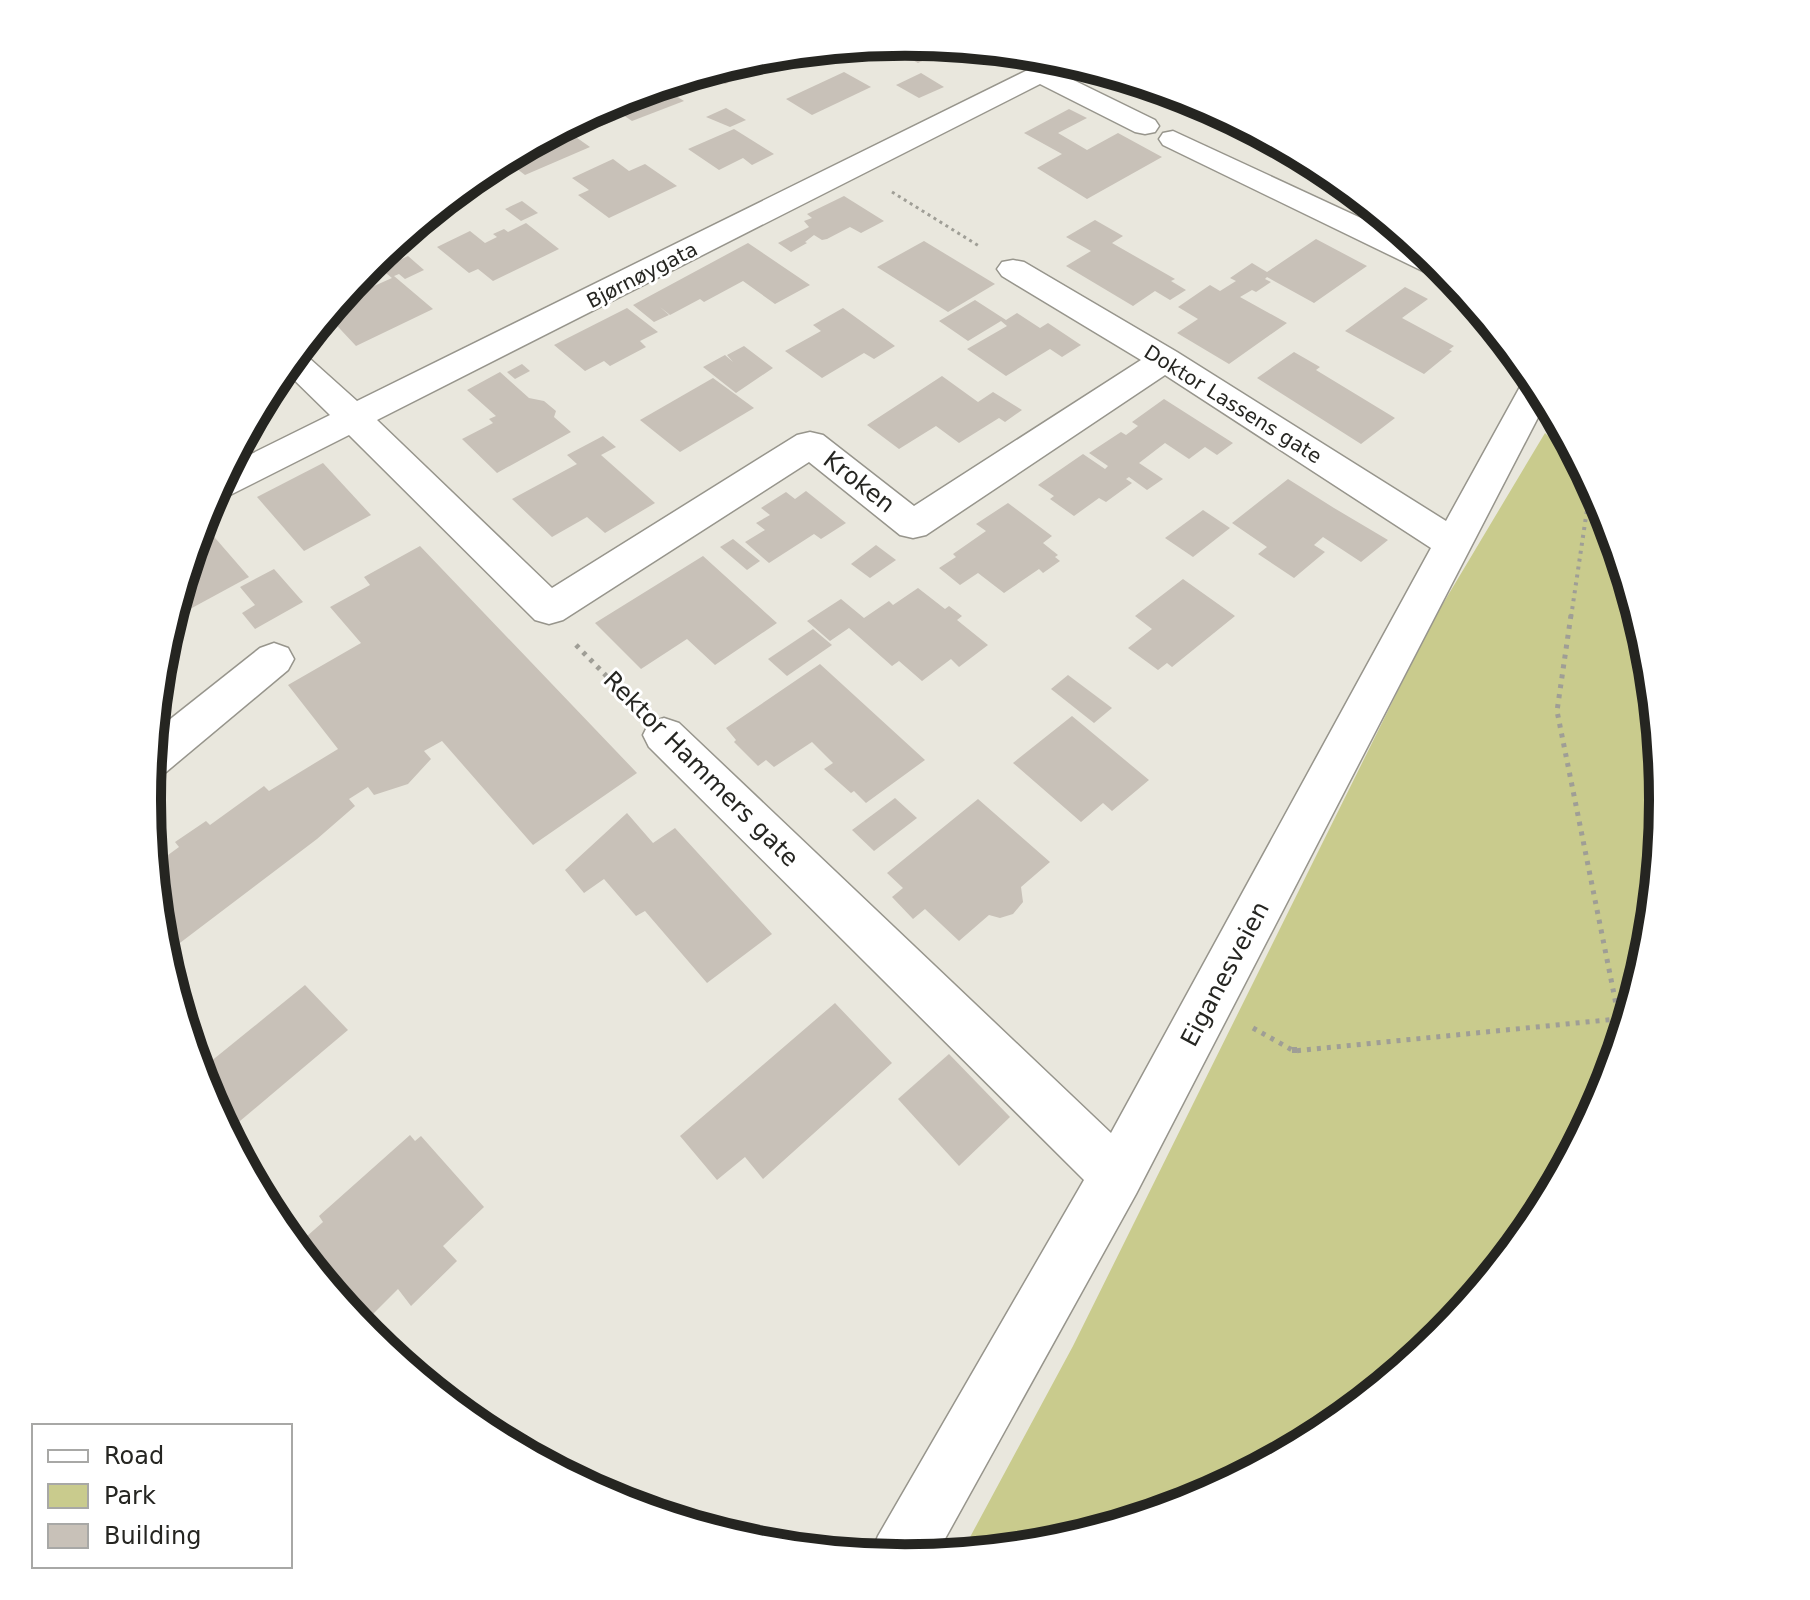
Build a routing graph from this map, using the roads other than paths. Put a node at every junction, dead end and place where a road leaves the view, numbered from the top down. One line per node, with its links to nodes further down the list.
1 (1048, 70): 10 (street, Bjørnøygata)
2 (1062, 73): 3 (street)
3 (1145, 126)
4 (1173, 139): 5 (street)
5 (1407, 251)
6 (1013, 269): 7 (street, Doktor Lassens gate)
7 (1165, 360): 10 (street, Kroken); 12 (street, Doktor Lassens gate)
8 (301, 367): 10 (street)
9 (1531, 398): 12 (street, Eiganesveien)
10 (354, 418): 11 (street, Bjørnøygata)
11 (235, 477)
12 (1452, 543): 16 (street, Eiganesveien)
13 (274, 659): 15 (street)
14 (664, 735): 16 (street, Rektor Hammers gate)
15 (163, 749)
16 (1117, 1175): 17 (street, Eiganesveien)
17 (908, 1544)

